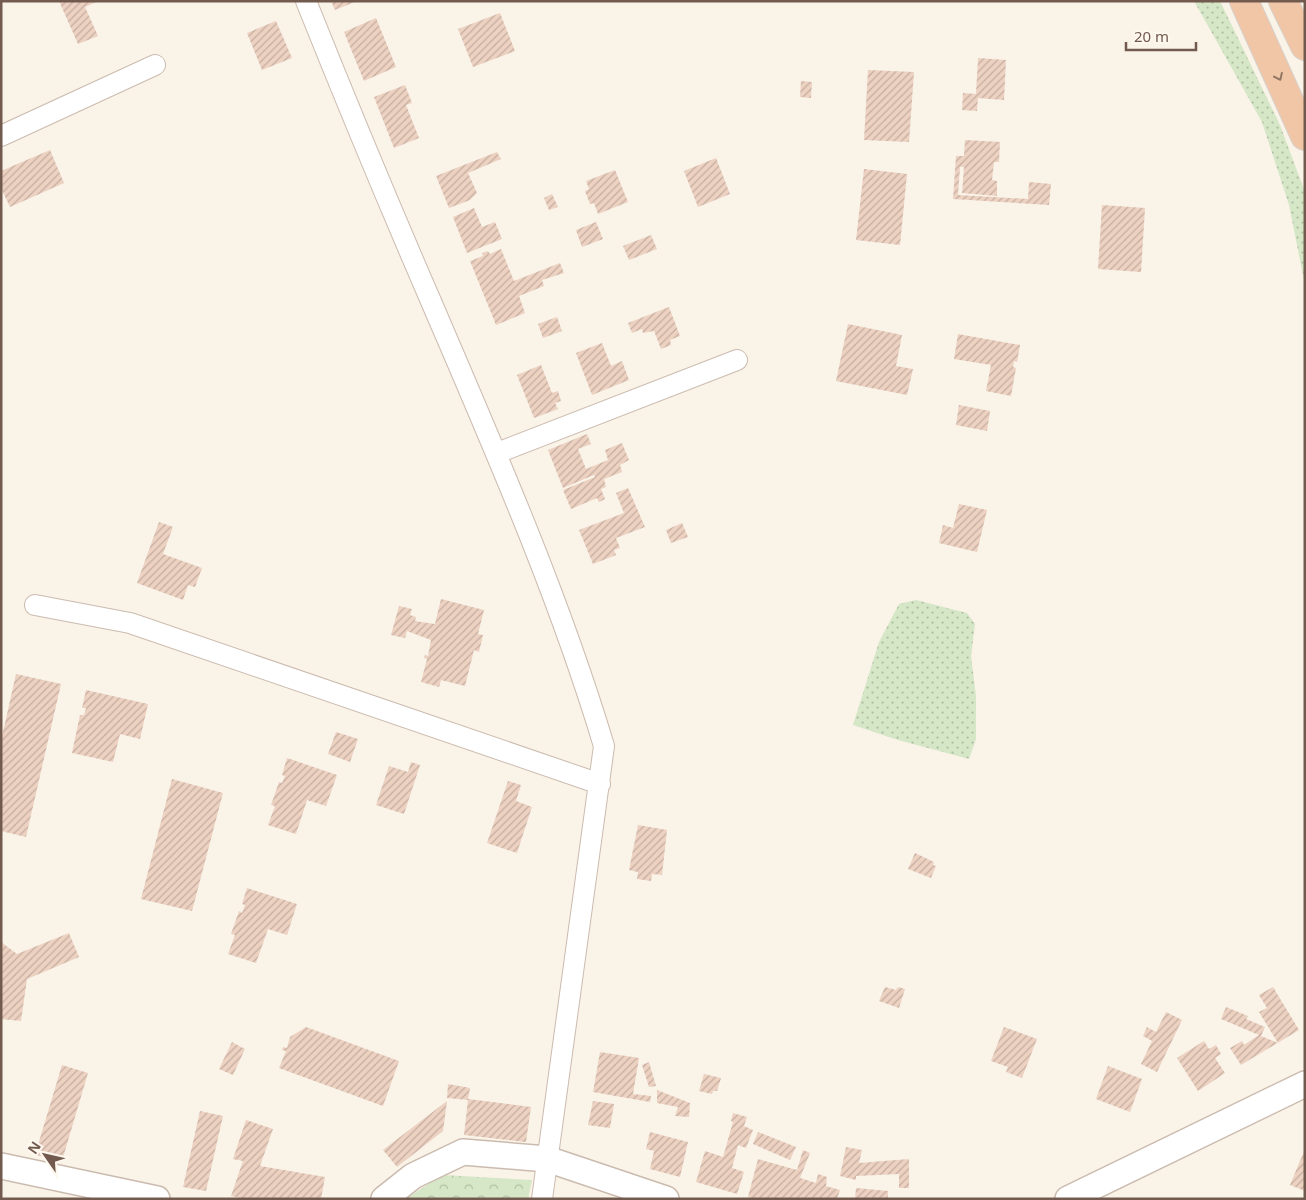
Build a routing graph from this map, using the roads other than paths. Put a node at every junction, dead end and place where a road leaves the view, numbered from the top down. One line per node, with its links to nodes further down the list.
1 (306, 1): 9 (street)
2 (1244, 1): 7 (highway, one-way to 7)
3 (1283, 1): 4 (highway)
4 (1305, 46)
5 (155, 66): 6 (street)
6 (1, 136)
7 (1305, 136)
8 (736, 360): 9 (street)
9 (496, 453): 11 (street)
10 (35, 605): 11 (street)
11 (600, 784): 13 (street)
12 (1305, 1084): 19 (street)
13 (547, 1159): 16 (street); 17 (street); 18 (street)
14 (1, 1166): 15 (street)
15 (157, 1199)
16 (384, 1199)
17 (542, 1199)
18 (666, 1199)
19 (1068, 1199)

